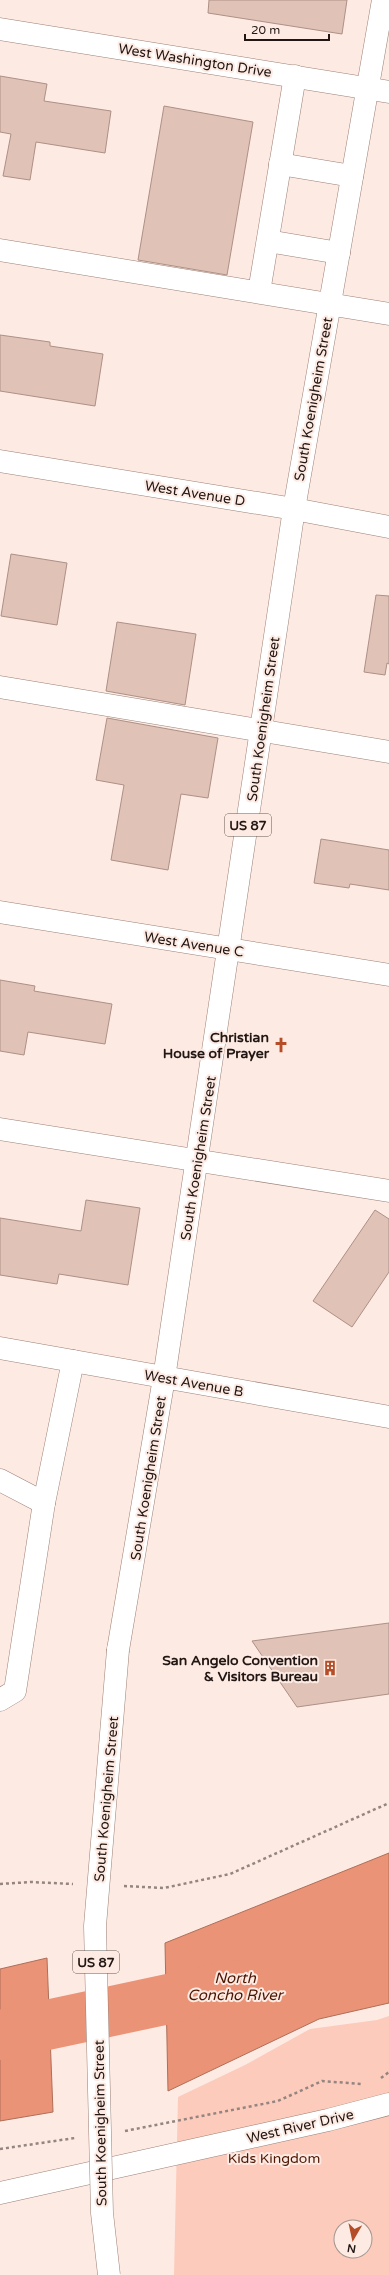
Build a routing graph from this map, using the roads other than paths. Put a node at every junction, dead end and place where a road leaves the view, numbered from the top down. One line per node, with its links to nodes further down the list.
1 (383, 0): 4 (main road, South Koenigheim Street / US 87)
2 (0, 29): 3 (main road, West Washington Drive)
3 (294, 76): 4 (main road, West Washington Drive); 5 (main road)
4 (379, 90): 6 (main road, South Koenigheim Street / US 87)
5 (280, 164): 6 (main road); 7 (main road)
6 (352, 176): 9 (main road, South Koenigheim Street / US 87)
7 (268, 241): 9 (main road); 10 (main road)
8 (0, 250): 10 (main road)
9 (339, 252): 11 (main road, South Koenigheim Street / US 87)
10 (260, 292): 11 (main road)
11 (330, 304): 12 (main road); 14 (main road, South Koenigheim Street / US 87)
12 (389, 314)
13 (0, 462): 14 (main road, West Avenue D)
14 (294, 509): 15 (main road, West Avenue D); 17 (main road, South Koenigheim Street / US 87)
15 (389, 527)
16 (0, 687): 17 (main road)
17 (261, 730): 18 (main road); 20 (main road, South Koenigheim Street / US 87)
18 (389, 752)
19 (0, 912): 20 (main road, West Avenue C)
20 (229, 949): 21 (main road, West Avenue C); 23 (main road, South Koenigheim Street / US 87)
21 (389, 975)
22 (0, 1129): 23 (main road)
23 (197, 1160): 24 (main road); 27 (main road, South Koenigheim Street / US 87)
24 (389, 1191)
25 (0, 1348): 26 (main road, West Avenue B)
26 (73, 1361): 27 (main road, West Avenue B); 30 (main road)
27 (164, 1378): 28 (main road, West Avenue B); 34 (main road, South Koenigheim Street / US 87, bridge)
28 (389, 1417)
29 (0, 1480): 30 (main road)
30 (44, 1503): 31 (main road)
31 (0, 1700)
32 (389, 2104): 33 (main road, West River Drive)
33 (0, 2193)
34 (109, 2275)

